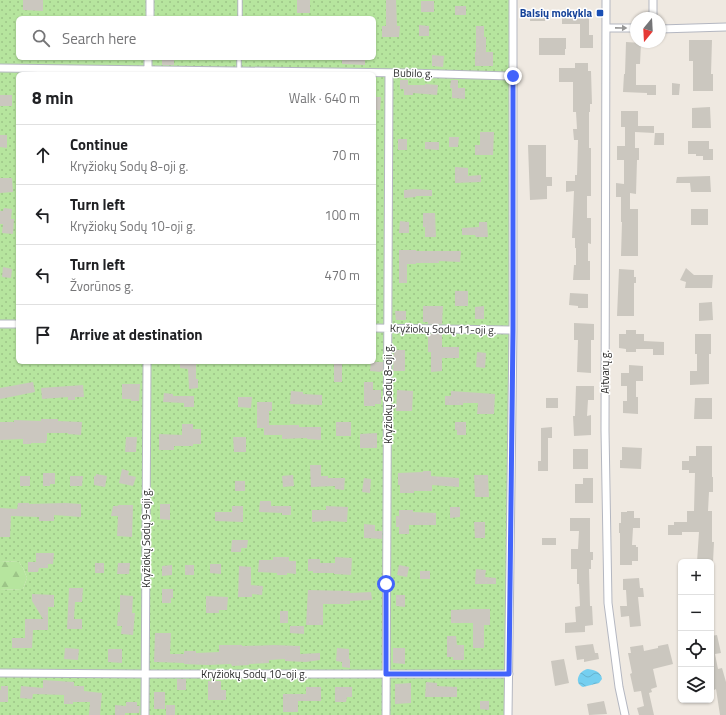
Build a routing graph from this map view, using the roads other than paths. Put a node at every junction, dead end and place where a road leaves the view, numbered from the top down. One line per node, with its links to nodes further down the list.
1 (150, 0): 7 (street)
2 (240, 0): 8 (lane)
3 (513, 0): 21 (street)
4 (606, 0): 9 (street)
5 (653, 0): 6 (street)
6 (653, 12)
7 (150, 16)
8 (240, 16)
9 (606, 28): 10 (street, one-way to 10); 35 (street, Aitvarų g.)
10 (630, 28)
11 (666, 28): 12 (street)
12 (726, 28)
13 (148, 60): 17 (street)
14 (240, 60): 16 (lane)
15 (0, 68): 17 (street, Bubilo g.)
16 (239, 70): 17 (street, Bubilo g.); 18 (street, Bubilo g.)
17 (148, 72)
18 (339, 72)
19 (376, 73): 20 (street, Bubilo g.)
20 (389, 73): 21 (street, Bubilo g.); 25 (street, Kryžiokų Sodų 8-oji g.)
21 (513, 76): 26 (street)
22 (0, 324): 23 (street)
23 (16, 324)
24 (376, 328): 25 (street, Kryžiokų Sodų 11-oji g.)
25 (388, 328): 26 (street, Kryžiokų Sodų 11-oji g.); 30 (street, Kryžiokų Sodų 8-oji g.)
26 (513, 330): 31 (street)
27 (148, 364): 29 (street, Kryžiokų Sodų 9-oji g.)
28 (0, 673): 29 (street, Kryžiokų Sodų 10-oji g.)
29 (145, 674): 30 (street, Kryžiokų Sodų 10-oji g.); 32 (street, Kryžiokų Sodų 9-oji g.)
30 (386, 674): 31 (street, Kryžiokų Sodų 10-oji g.); 33 (street, Kryžiokų Sodų 8-oji g.)
31 (509, 674): 34 (street)
32 (145, 715)
33 (386, 715)
34 (508, 715)
35 (625, 715)

